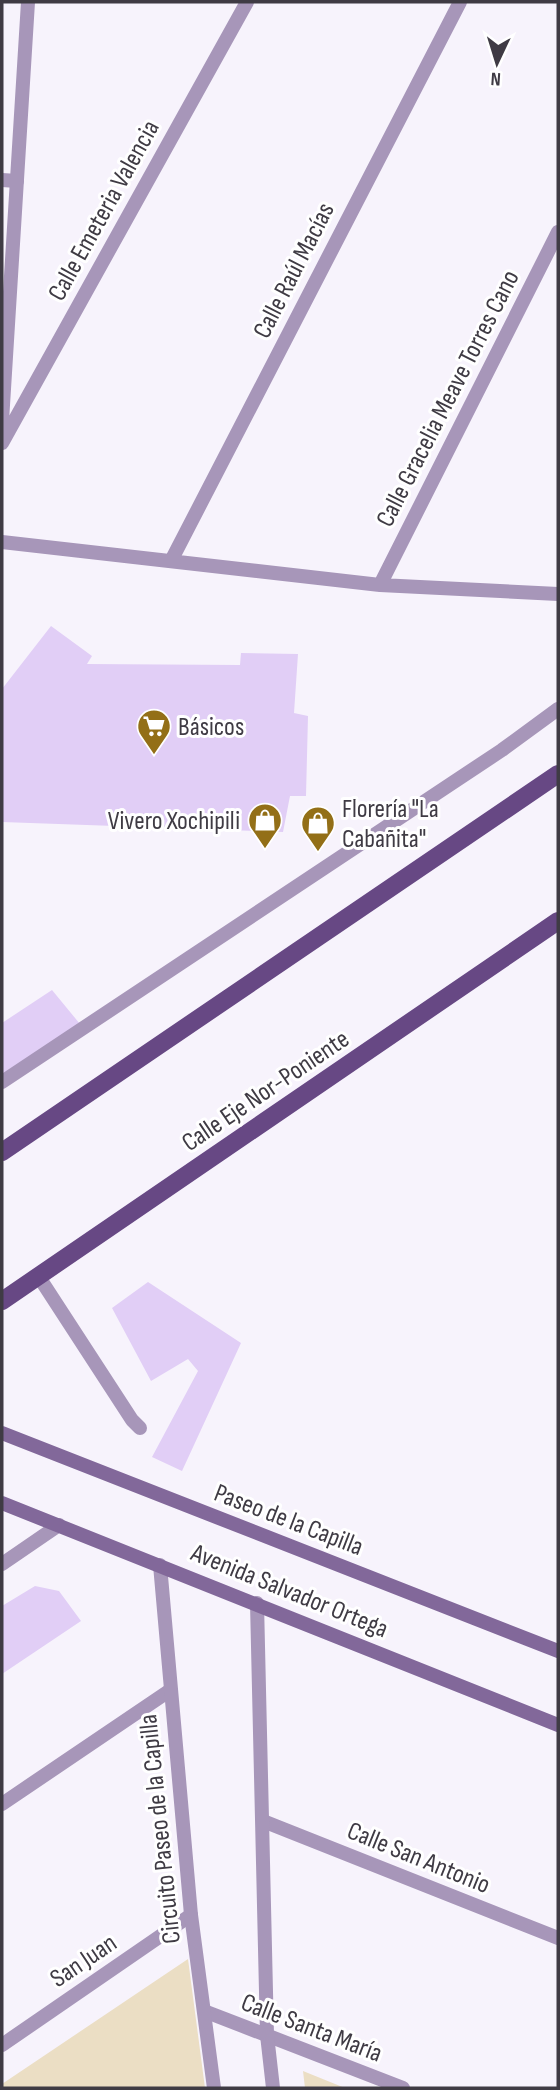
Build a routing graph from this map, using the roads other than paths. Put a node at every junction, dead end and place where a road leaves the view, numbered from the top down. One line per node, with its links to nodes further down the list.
1 (28, 2): 5 (street)
2 (247, 2): 8 (street, Calle Emeteria Valencia)
3 (460, 2): 10 (street, Calle Raúl Macías)
4 (2, 180): 5 (street)
5 (17, 181): 7 (street)
6 (558, 232): 11 (street, Calle Gracelia Meave Torres Cano)
7 (2, 421)
8 (2, 443)
9 (2, 542): 10 (street)
10 (171, 561): 11 (street)
11 (380, 585): 12 (street)
12 (558, 594)
13 (558, 709): 16 (street)
14 (558, 774): 17 (main road)
15 (558, 921): 18 (main road, Calle Eje Nor-Poniente)
16 (2, 1082)
17 (2, 1152)
18 (38, 1277): 19 (main road, Calle Eje Nor-Poniente); 20 (street)
19 (2, 1301)
20 (140, 1428)
21 (2, 1433): 27 (main road, Paseo de la Capilla)
22 (2, 1503): 23 (main road, Avenida Salvador Ortega)
23 (59, 1525): 24 (street); 25 (main road, Avenida Salvador Ortega)
24 (2, 1564)
25 (160, 1565): 26 (main road, Avenida Salvador Ortega); 28 (street, Circuito Paseo de la Capilla)
26 (257, 1603): 29 (main road, Avenida Salvador Ortega); 31 (street)
27 (558, 1651)
28 (169, 1691): 30 (street); 32 (street, Circuito Paseo de la Capilla)
29 (558, 1725)
30 (2, 1804)
31 (263, 1821): 33 (street, Calle San Antonio); 35 (street)
32 (191, 1915): 34 (street, Circuito Paseo de la Capilla); 36 (street, San Juan)
33 (558, 1938)
34 (204, 2011): 35 (street, Calle Santa María); 37 (street, Circuito Paseo de la Capilla)
35 (267, 2035): 38 (street); 39 (street, Calle Santa María)
36 (2, 2045)
37 (214, 2088)
38 (273, 2088)
39 (403, 2088)

